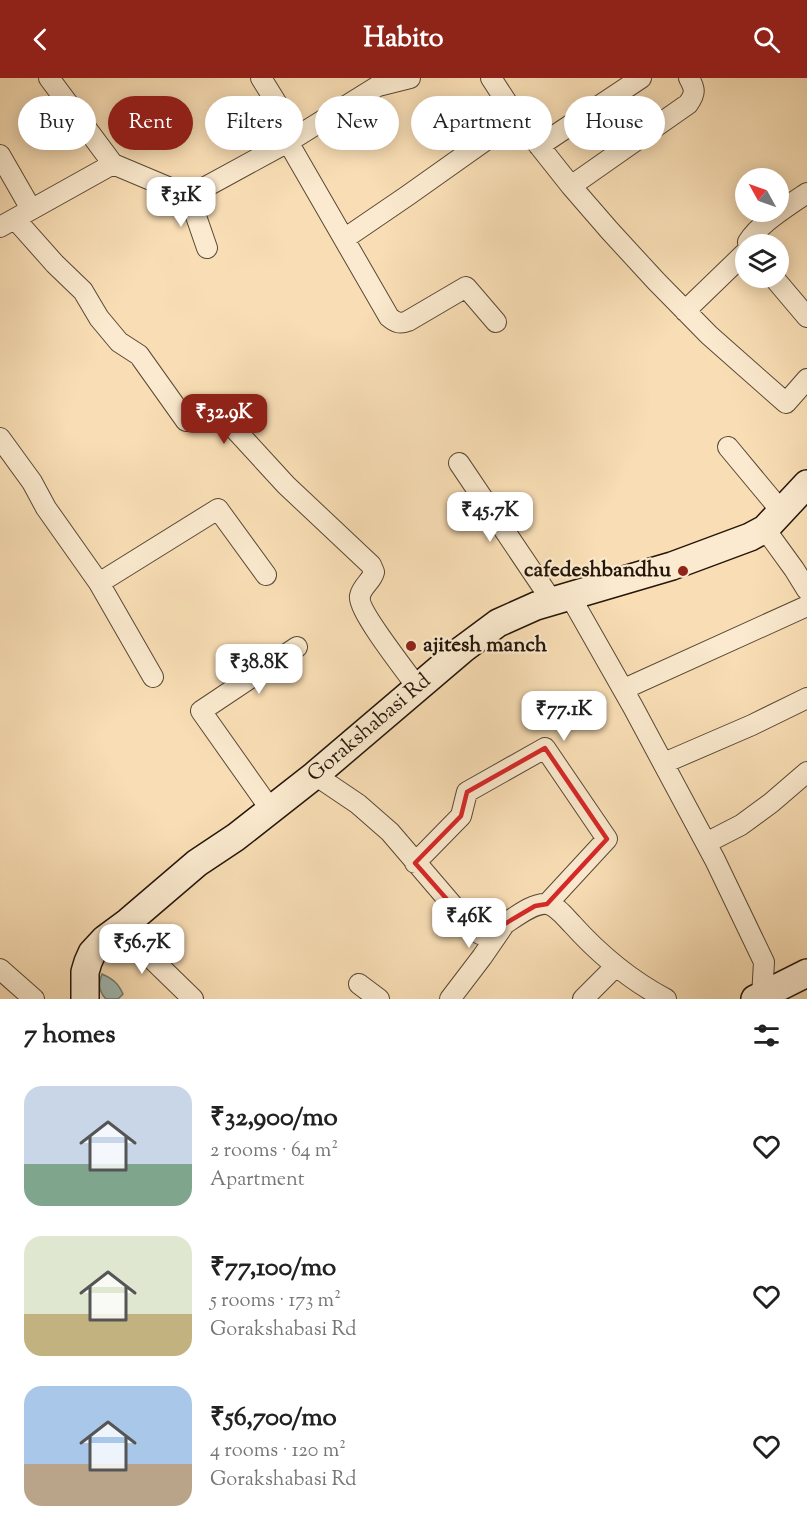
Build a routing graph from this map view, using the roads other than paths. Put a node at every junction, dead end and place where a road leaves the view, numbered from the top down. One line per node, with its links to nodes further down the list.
1 (49, 78): 16 (street)
2 (261, 78): 7 (street)
3 (410, 78): 9 (street)
4 (491, 78): 8 (street)
5 (640, 78): 10 (street)
6 (689, 78): 17 (street)
7 (270, 96)
8 (503, 96)
9 (303, 132)
10 (552, 137)
11 (272, 150): 19 (street)
12 (298, 150): 22 (street)
13 (472, 150): 22 (street)
14 (542, 150): 17 (street)
15 (0, 155): 20 (street)
16 (113, 164): 19 (street); 20 (street)
17 (571, 186): 26 (street)
18 (807, 193): 21 (street)
19 (189, 196): 23 (street)
20 (15, 218): 42 (street)
21 (754, 234)
22 (344, 239): 28 (street)
23 (207, 248)
24 (735, 262): 26 (street)
25 (782, 288): 27 (street)
26 (685, 310): 29 (street)
27 (807, 317)
28 (496, 322)
29 (807, 379)
30 (0, 438): 36 (street)
31 (728, 447): 34 (street)
32 (459, 463): 38 (street)
33 (807, 484): 34 (street, Gorakshabasi Rd)
34 (773, 521): 37 (street); 38 (street, Gorakshabasi Rd)
35 (266, 575): 36 (street)
36 (99, 583): 41 (street)
37 (807, 590)
38 (561, 599): 42 (street, Gorakshabasi Rd); 43 (street)
39 (807, 606): 43 (street)
40 (297, 647): 48 (street)
41 (153, 677)
42 (418, 688): 47 (street, Gorakshabasi Rd)
43 (624, 689): 45 (street)
44 (807, 698): 45 (street)
45 (664, 763): 49 (street)
46 (807, 772): 49 (street)
47 (315, 775): 48 (street, Gorakshabasi Rd); 50 (street)
48 (271, 810): 52 (street, Gorakshabasi Rd)
49 (706, 843): 58 (street)
50 (415, 863): 51 (street); 53 (street)
51 (547, 904): 53 (street); 54 (street)
52 (129, 922): 60 (street, Gorakshabasi Rd); 61 (street)
53 (506, 922): 63 (street)
54 (616, 966): 64 (street); 65 (street)
55 (0, 969): 59 (street)
56 (807, 973): 58 (street)
57 (359, 984): 62 (street)
58 (760, 998)
59 (34, 999)
60 (85, 999)
61 (193, 999)
62 (379, 999)
63 (450, 999)
64 (583, 999)
65 (666, 999)

